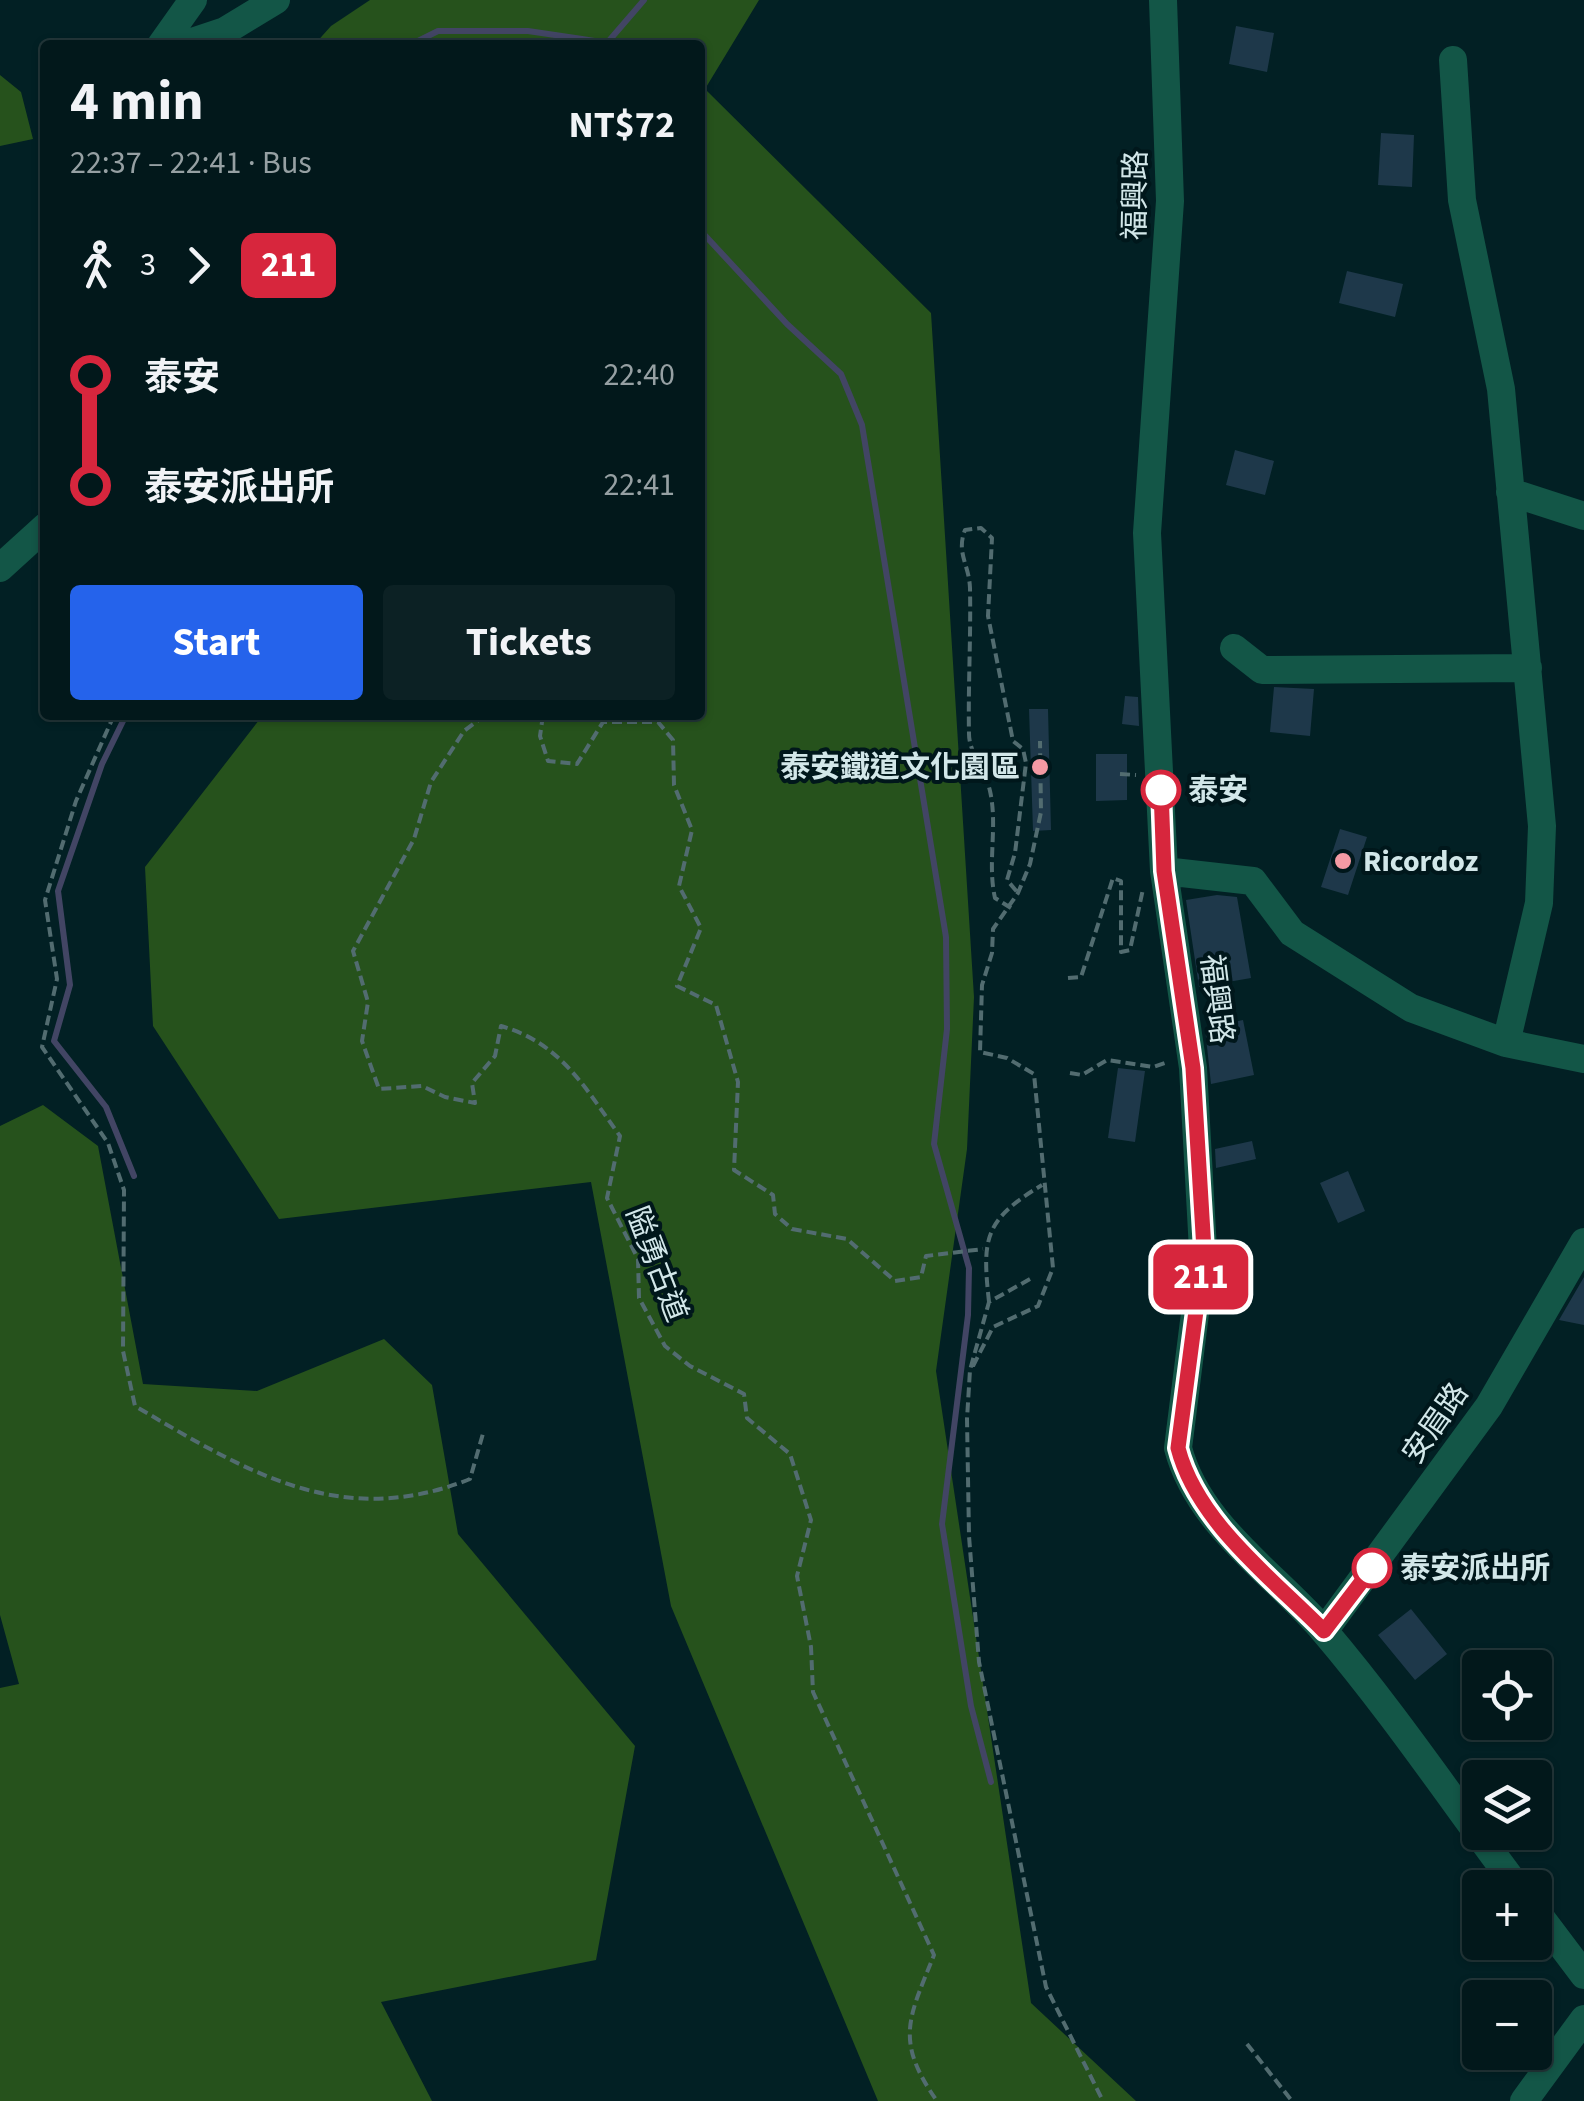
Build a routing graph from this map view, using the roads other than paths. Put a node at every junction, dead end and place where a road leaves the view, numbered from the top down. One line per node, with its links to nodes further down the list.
1 (193, 0): 4 (street)
2 (276, 0): 5 (street)
3 (1162, 0): 13 (street, 福興路)
4 (165, 40)
5 (198, 40)
6 (1453, 60): 7 (street)
7 (1510, 492): 8 (street); 12 (street)
8 (1584, 516)
9 (40, 532): 10 (street)
10 (0, 568)
11 (1234, 648): 12 (street)
12 (1528, 668): 14 (street)
13 (1165, 873): 14 (street); 17 (street, 福興路)
14 (1506, 1043): 15 (street)
15 (1584, 1059)
16 (1584, 1242): 17 (street, 安眉路)
17 (1324, 1631): 18 (street, 福興路)
18 (1504, 1870)
19 (1552, 1933): 20 (street)
20 (1584, 1975)
21 (1584, 2020): 22 (street)
22 (1524, 2101)

